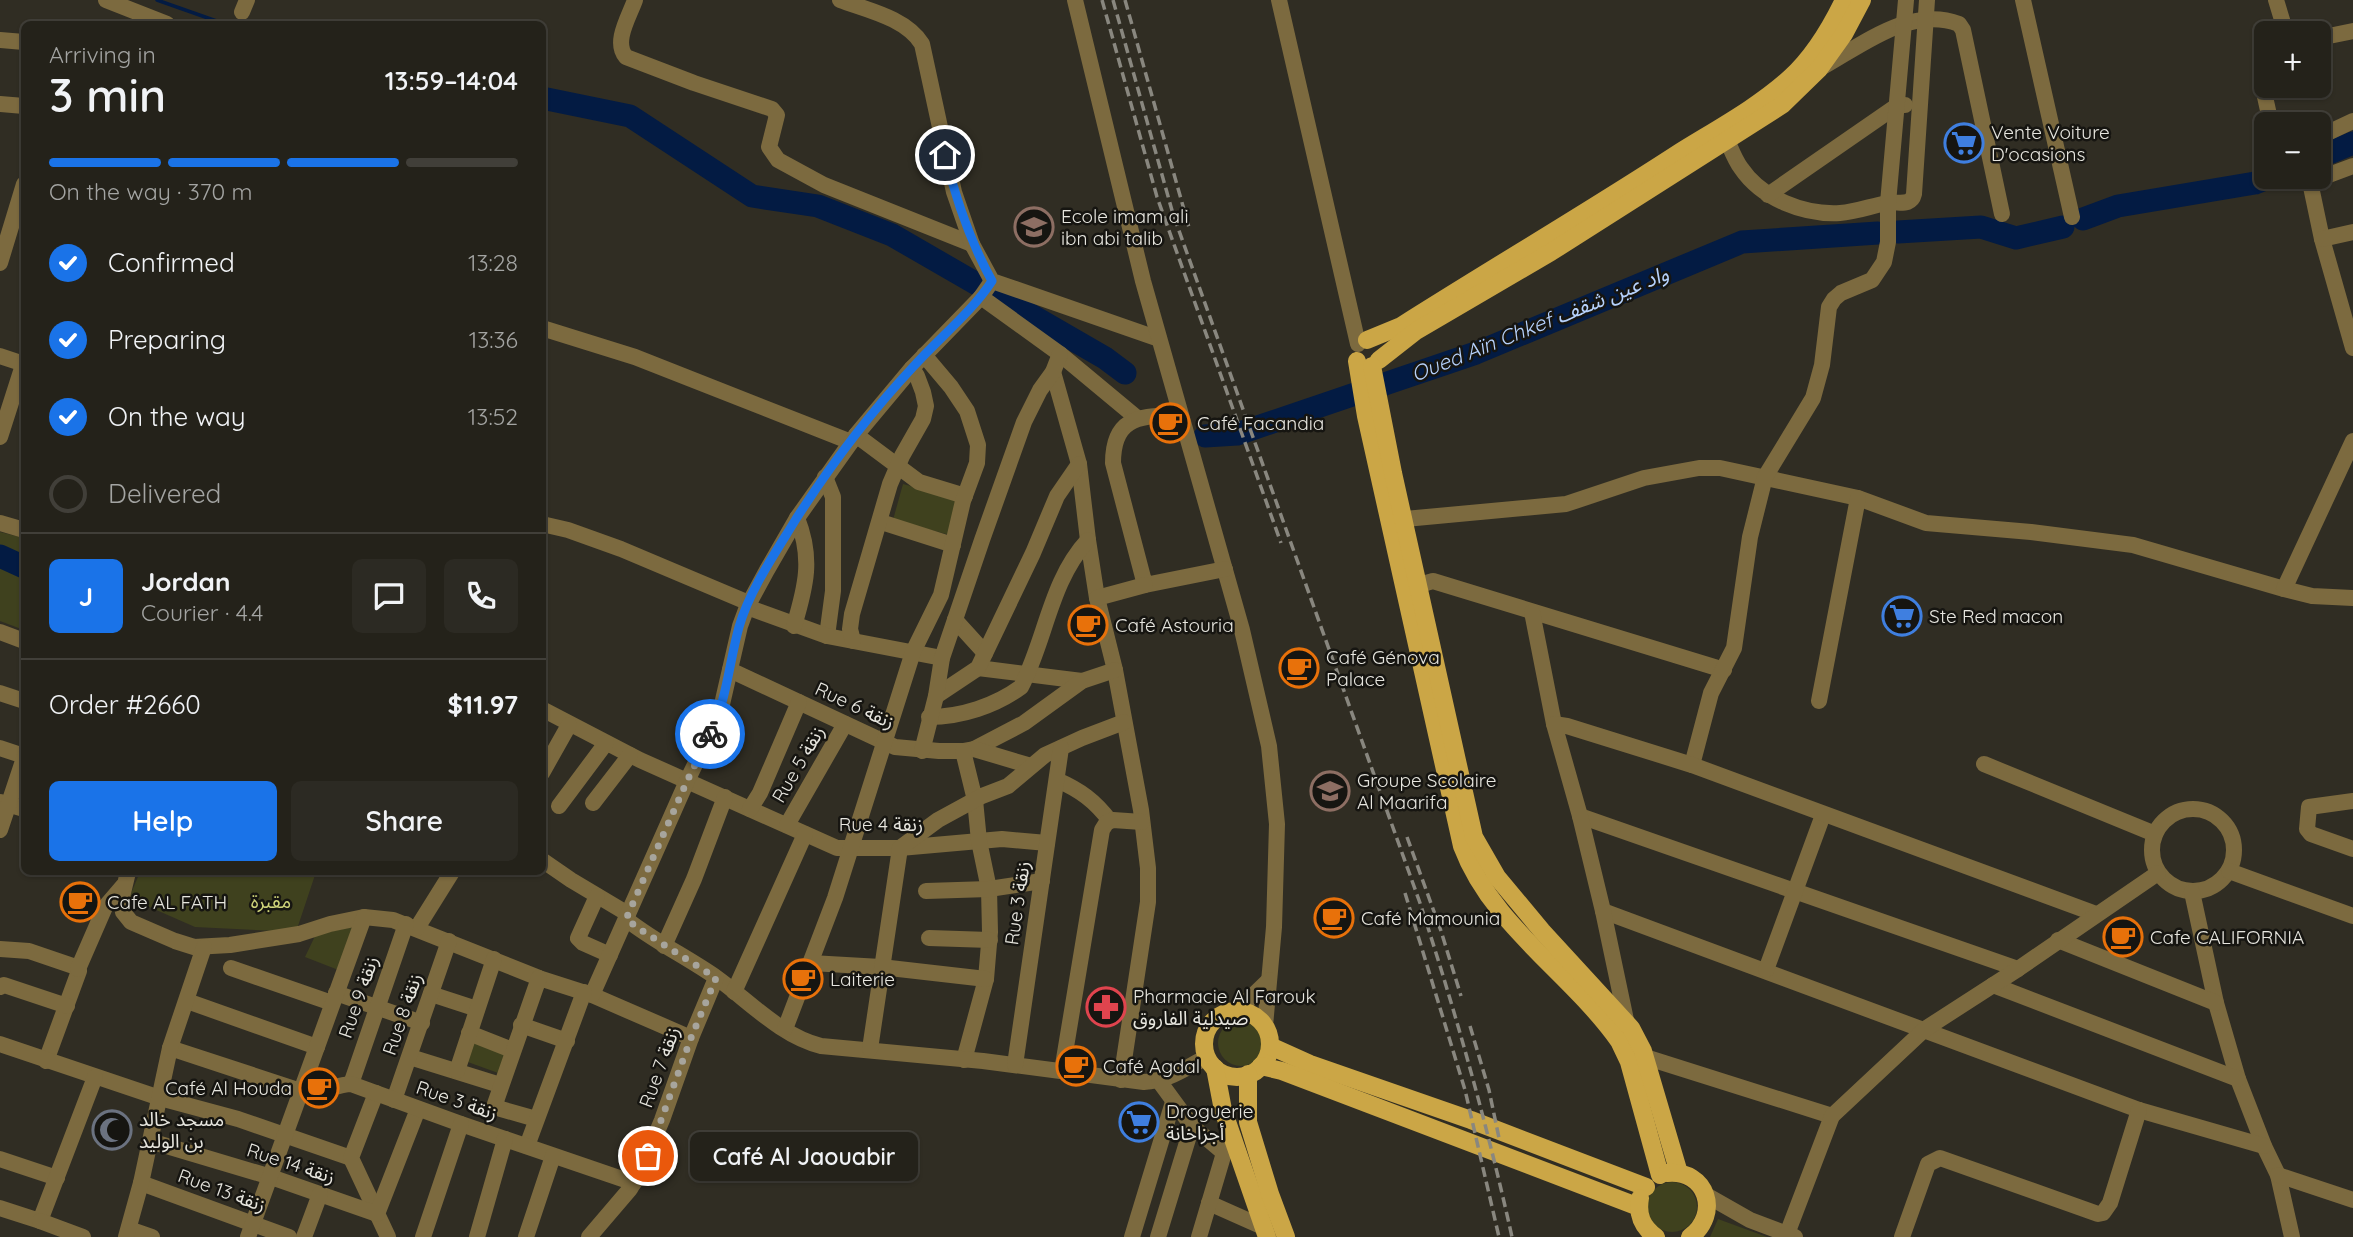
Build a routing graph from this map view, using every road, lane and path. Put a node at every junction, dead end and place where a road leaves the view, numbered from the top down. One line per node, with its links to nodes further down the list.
1 (106, 0): 12 (street)
2 (635, 0): 38 (street)
3 (840, 0): 38 (street)
4 (1074, 0): 43 (street)
5 (1279, 0): 49 (street)
6 (1844, 0): 49 (main road)
7 (1862, 0): 21 (main road)
8 (1906, 0): 16 (street)
9 (1927, 0): 13 (street)
10 (2024, 0): 34 (street)
11 (2280, 3): 15 (street)
12 (133, 10): 14 (street)
13 (1925, 20): 16 (street); 25 (street); 33 (street)
14 (160, 21)
15 (2284, 21)
16 (1903, 23): 21 (street); 23 (street)
17 (2353, 31): 18 (street)
18 (2331, 36)
19 (0, 40): 20 (street)
20 (21, 42)
21 (1819, 69): 28 (main road)
22 (0, 104): 24 (street)
23 (1898, 105): 25 (street); 31 (street); 32 (street)
24 (21, 106)
25 (1920, 106): 32 (street)
26 (2353, 121): 27 (street)
27 (2331, 131)
28 (1727, 140): 31 (street); 49 (main road)
29 (2353, 166): 37 (street)
30 (21, 190): 35 (street)
31 (1768, 195): 32 (street)
32 (1888, 203): 62 (street)
33 (2002, 214)
34 (2071, 217)
35 (6, 221): 39 (street)
36 (2353, 232): 37 (street)
37 (2322, 239): 40 (street)
38 (972, 244): 41 (street)
39 (0, 263)
40 (2345, 288): 44 (street)
41 (987, 289): 43 (street); 45 (street); 46 (street)
42 (546, 329): 57 (street)
43 (1159, 339): 53 (street)
44 (2352, 344)
45 (1060, 354): 52 (street); 55 (street)
46 (924, 355): 50 (street); 63 (street)
47 (0, 356): 48 (street)
48 (21, 362)
49 (1367, 362): 54 (main road)
50 (912, 368): 57 (street); 60 (street)
51 (21, 372): 56 (street)
52 (1053, 372): 59 (street); 81 (street)
53 (1180, 414): 55 (street); 73 (street)
54 (1373, 414): 66 (main road); 244 (main road)
55 (1137, 418): 74 (street)
56 (0, 437)
57 (854, 438): 60 (street); 61 (street)
58 (2353, 441): 76 (street)
59 (1079, 464): 71 (street); 88 (street)
60 (897, 466): 63 (street); 67 (street)
61 (825, 477): 65 (street); 84 (street)
62 (1765, 477): 64 (street); 66 (street); 93 (street)
63 (965, 496): 72 (street)
64 (1858, 498): 76 (street); 99 (street)
65 (797, 518): 79 (street); 82 (street)
66 (1405, 519): 75 (main road)
67 (881, 522): 72 (street); 86 (street)
68 (0, 523): 70 (street)
69 (546, 525): 79 (street)
70 (21, 529)
71 (1088, 540): 77 (street); 94 (street)
72 (953, 545): 87 (street)
73 (1224, 569): 74 (street); 178 (street)
74 (1145, 585): 77 (street)
75 (1419, 585): 80 (street); 191 (main road)
76 (2284, 589): 78 (street)
77 (1097, 598): 92 (street)
78 (2353, 598)
79 (748, 605): 82 (street); 91 (street)
80 (1532, 612): 93 (street); 105 (street)
81 (956, 620): 88 (street); 89 (street)
82 (794, 626): 84 (street)
83 (0, 632): 85 (street)
84 (827, 636): 86 (street)
85 (21, 640)
86 (853, 641): 87 (street)
87 (913, 652): 89 (street); 107 (street)
88 (985, 653): 90 (street)
89 (942, 659): 97 (street)
90 (978, 668): 94 (street); 97 (street)
91 (730, 670): 100 (street, Rue 6 زنقة); 121 (street)
92 (1115, 670): 95 (street, Rue 6 زنقة); 103 (street)
93 (1724, 670): 117 (street)
94 (1028, 675): 95 (street); 102 (street)
95 (1082, 681): 111 (street, Rue 6 زنقة)
96 (0, 693): 98 (street)
97 (936, 696): 102 (street)
98 (21, 700)
99 (1819, 701)
100 (799, 702): 104 (street, Rue 6 زنقة); 129 (street)
101 (546, 711): 106 (street, Rue 4 زنقة)
102 (929, 717): 112 (street)
103 (1125, 722): 110 (street); 133 (street)
104 (845, 724): 107 (street, Rue 6 زنقة); 134 (street, Rue 5 زنقة)
105 (1554, 724): 117 (street); 131 (street)
106 (569, 725): 108 (street, Rue 4 زنقة); 118 (street)
107 (885, 742): 112 (street, Rue 6 زنقة); 140 (street)
108 (606, 743): 113 (street, Rue 4 زنقة); 127 (street)
109 (0, 748): 114 (street)
110 (1061, 748): 119 (street); 120 (street, Rue 3 زنقة)
111 (968, 750): 112 (street, Rue 6 زنقة); 119 (street); 123 (street)
112 (922, 751)
113 (630, 755): 121 (street, Rue 4 زنقة); 126 (street)
114 (21, 756)
115 (21, 764): 125 (street)
116 (1984, 764): 137 (street)
117 (1692, 765): 130 (street)
118 (546, 766)
119 (1031, 766): 123 (street)
120 (1057, 780): 132 (street); 139 (street, Rue 3 زنقة)
121 (687, 781): 122 (street, Rue 4 زنقة); 156 (street)
122 (725, 797): 129 (street, Rue 4 زنقة); 164 (street)
123 (975, 800): 138 (street); 141 (street)
124 (2353, 802): 142 (street)
125 (4, 803): 128 (street); 135 (street)
126 (593, 803)
127 (559, 806)
128 (21, 808)
129 (750, 809): 134 (street, Rue 4 زنقة)
130 (1823, 815): 151 (street); 155 (street)
131 (1580, 816): 151 (street); 154 (street)
132 (1110, 821): 133 (street); 215 (street)
133 (1142, 822): 218 (street)
134 (787, 825): 136 (street, Rue 4 زنقة)
135 (0, 830)
136 (804, 834): 140 (street, Rue 4 زنقة); 181 (street)
137 (2155, 834): 144 (street); 145 (street)
138 (979, 841): 139 (street, Rue 4 زنقة); 141 (street, Rue 4 زنقة); 149 (street)
139 (1047, 843): 148 (street, Rue 3 زنقة)
140 (850, 848): 141 (street, Rue 4 زنقة); 169 (street)
141 (900, 848): 170 (street)
142 (2353, 849)
143 (546, 863): 153 (street)
144 (2229, 871): 152 (street); 157 (street)
145 (2158, 873): 152 (street); 155 (street)
146 (450, 875): 159 (street, Rue 9 زنقة)
147 (126, 878): 165 (street); 172 (street)
148 (1042, 881): 149 (street); 212 (street, Rue 3 زنقة)
149 (989, 889): 150 (street); 161 (street)
150 (926, 891)
151 (1794, 891): 173 (street); 174 (street)
152 (2192, 892): 186 (street)
153 (597, 896): 156 (street); 167 (street)
154 (1603, 911): 174 (street); 191 (street)
155 (2096, 914): 162 (street)
156 (627, 916): 164 (street); 167 (street)
157 (2353, 916)
158 (364, 917): 159 (street); 165 (street); 184 (street)
159 (411, 926): 163 (street); 188 (street, Rue 9 زنقة)
160 (929, 938): 161 (street)
161 (990, 940): 177 (street)
162 (2058, 940): 173 (street); 186 (street)
163 (449, 941): 168 (street); 183 (street, Rue 8 زنقة)
164 (664, 946): 176 (street)
165 (204, 947): 185 (street)
166 (0, 949): 172 (street)
167 (610, 955): 182 (street)
168 (494, 960): 175 (street); 189 (street)
169 (811, 963): 170 (street); 195 (street)
170 (881, 967): 177 (street); 204 (street)
171 (232, 968): 184 (street)
172 (78, 969): 187 (street)
173 (2018, 969): 179 (street)
174 (1766, 970): 196 (street)
175 (539, 978): 182 (street); 193 (street)
176 (716, 978): 181 (street); 198 (street, Rue 7 زنقة)
177 (986, 979): 208 (street)
178 (1269, 980): 190 (street); 194 (street)
179 (1993, 985): 196 (street); 217 (street)
180 (0, 987): 187 (street)
181 (734, 992): 195 (street)
182 (588, 993): 198 (street); 199 (street)
183 (431, 994): 189 (street); 192 (street, Rue 8 زنقة)
184 (334, 998): 188 (street); 202 (street)
185 (187, 1001): 202 (street); 203 (street)
186 (2216, 1003): 217 (street)
187 (67, 1006): 209 (street)
188 (377, 1007): 192 (street); 220 (street, Rue 9 زنقة)
189 (477, 1009): 197 (street)
190 (1237, 1011): 194 (main road); 211 (main road)
191 (1626, 1020): 207 (main road)
192 (422, 1023): 206 (street, Rue 8 زنقة)
193 (521, 1025): 199 (street); 205 (street)
194 (1265, 1026): 201 (main road)
195 (785, 1029): 204 (street)
196 (1925, 1029): 228 (street); 229 (street)
197 (469, 1033): 205 (street); 214 (street)
198 (691, 1038): 249 (street, Rue 7 زنقة)
199 (566, 1041): 230 (street)
200 (3, 1045): 209 (street); 210 (street)
201 (1270, 1046): 213 (main road); 250 (main road)
202 (317, 1047): 222 (street)
203 (170, 1048): 222 (street); 224 (street)
204 (870, 1049): 208 (street)
205 (512, 1050): 221 (street)
206 (410, 1057): 214 (street); 225 (street, Rue 8 زنقة)
207 (1645, 1057): 229 (street); 243 (main road)
208 (964, 1060): 212 (street)
209 (46, 1061): 216 (street)
210 (0, 1063)
211 (1211, 1063): 213 (main road); 219 (street); 234 (main road)
212 (1014, 1065): 215 (street)
213 (1254, 1070): 256 (main road); 276 (main road)
214 (457, 1071): 221 (street)
215 (1062, 1071): 218 (street)
216 (94, 1077): 224 (street); 247 (street)
217 (2238, 1079): 238 (street)
218 (1121, 1080): 219 (street)
219 (1159, 1081): 226 (street)
220 (351, 1084): 222 (street); 223 (street, Rue 3 زنقة)
221 (500, 1084): 230 (street)
222 (302, 1091): 233 (street)
223 (376, 1093): 225 (street, Rue 3 زنقة); 241 (street)
224 (160, 1098): 233 (street); 236 (street)
225 (394, 1100): 227 (street, Rue 3 زنقة)
226 (1173, 1102): 232 (street); 258 (street)
227 (418, 1109): 231 (street, Rue 3 زنقة); 257 (street)
228 (2139, 1110): 238 (street); 279 (street)
229 (1832, 1116): 264 (street)
230 (536, 1119): 237 (street)
231 (461, 1124): 235 (street, Rue 3 زنقة); 270 (street)
232 (1192, 1126): 239 (street); 261 (street)
233 (287, 1132): 241 (street); 246 (street)
234 (1233, 1136): 239 (street); 262 (main road)
235 (506, 1139): 237 (street, Rue 3 زنقة); 271 (street)
236 (150, 1141): 246 (street, Rue 14 زنقة); 248 (street)
237 (527, 1146): 240 (street, Rue 3 زنقة)
238 (2264, 1146): 245 (street)
239 (1224, 1153): 254 (street)
240 (553, 1156): 249 (street, Rue 3 زنقة); 272 (street)
241 (351, 1158): 257 (street)
242 (0, 1159): 247 (street)
243 (1679, 1173): 244 (main road); 252 (main road)
244 (1660, 1175): 250 (main road)
245 (2278, 1175): 253 (street); 280 (street)
246 (271, 1177): 251 (street, Rue 14 زنقة); 260 (street)
247 (57, 1178): 259 (street)
248 (141, 1183): 260 (street, Rue 13 زنقة); 263 (street)
249 (635, 1183): 273 (street, Rue 7 زنقة)
250 (1646, 1187): 256 (main road)
251 (320, 1194): 257 (street, Rue 14 زنقة); 268 (street)
252 (1706, 1195): 264 (street); 278 (main road)
253 (2353, 1200)
254 (1209, 1203): 262 (street); 275 (street)
255 (0, 1208): 259 (street)
256 (1639, 1208): 277 (main road)
257 (377, 1214): 269 (street)
258 (1138, 1220): 261 (street); 274 (street)
259 (45, 1228): 265 (street)
260 (251, 1231): 267 (street, Rue 13 زنقة)
261 (1159, 1232)
262 (1265, 1232)
263 (127, 1233): 266 (street)
264 (1791, 1236)
265 (83, 1237)
266 (152, 1237)
267 (289, 1237)
268 (304, 1237)
269 (388, 1237)
270 (423, 1237)
271 (477, 1237)
272 (526, 1237)
273 (589, 1237)
274 (1132, 1237)
275 (1199, 1237)
276 (1286, 1237)
277 (1656, 1237)
278 (1690, 1237)
279 (1902, 1237)
280 (2292, 1237)

